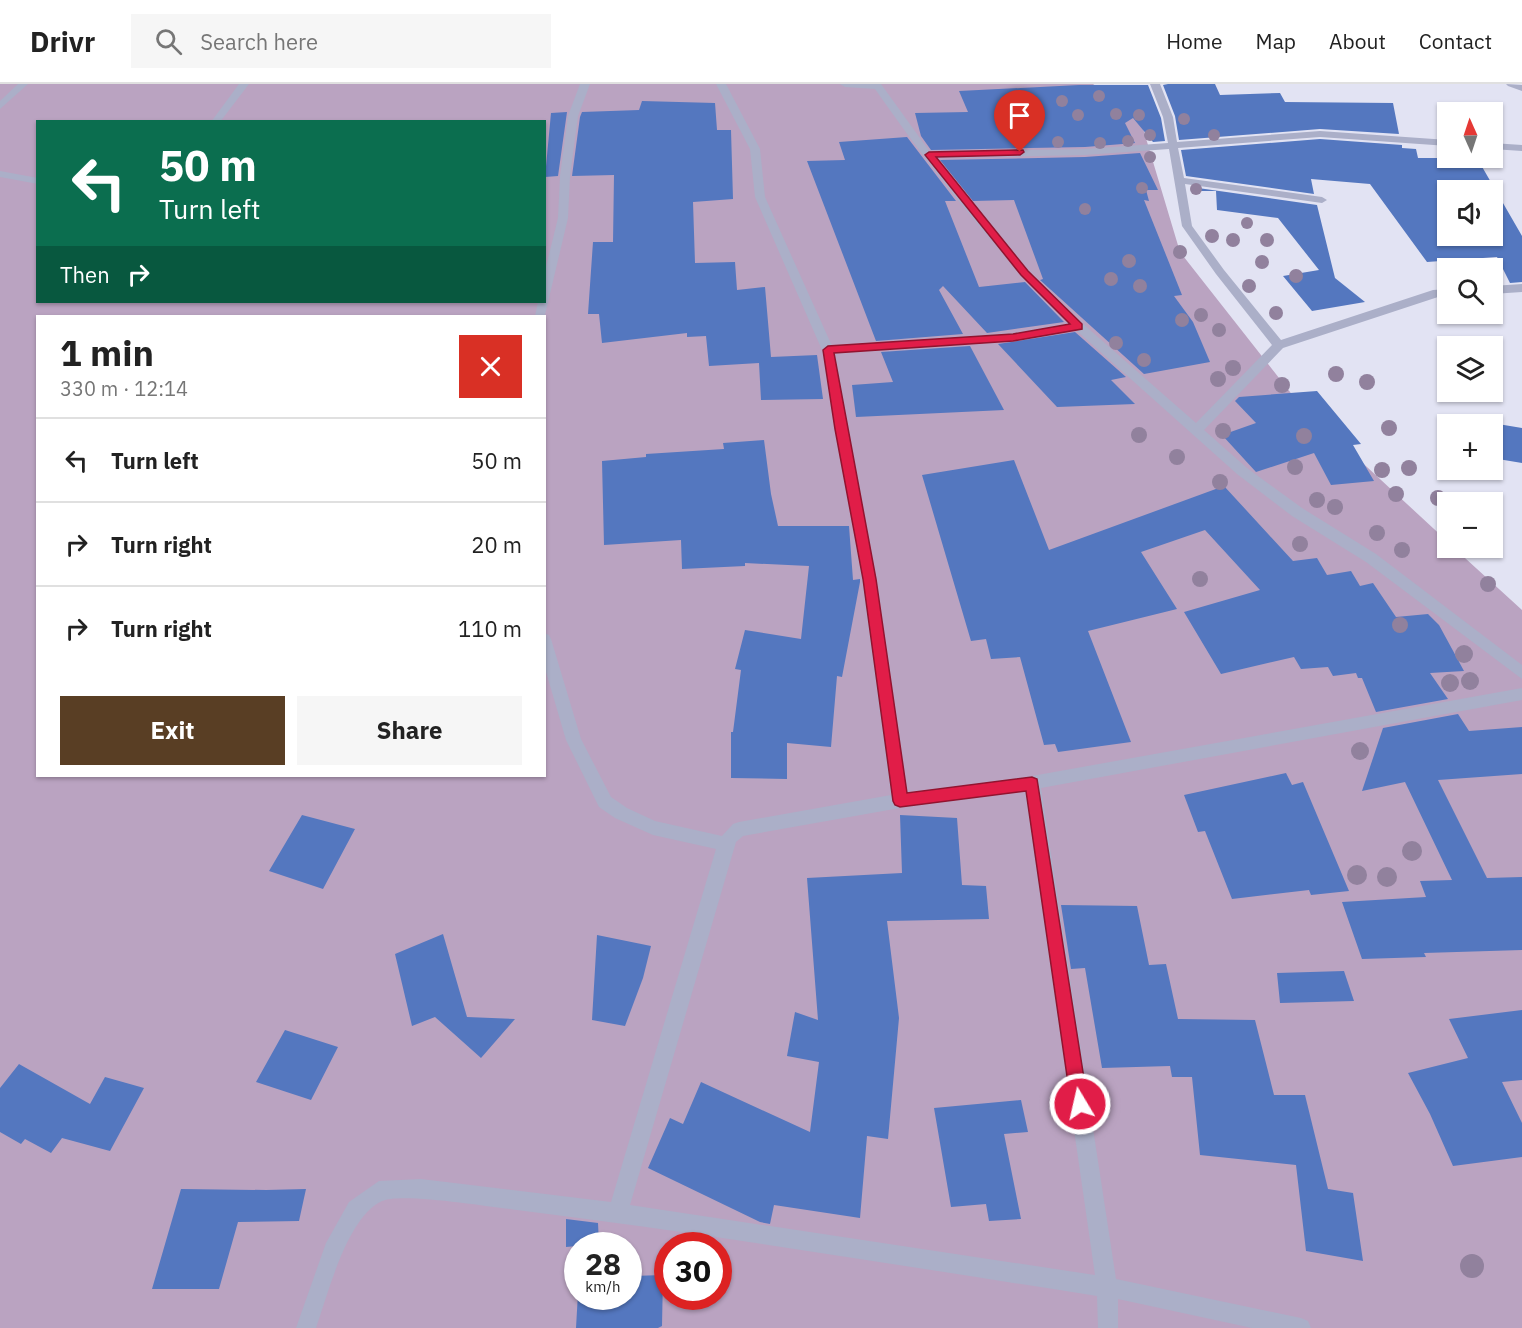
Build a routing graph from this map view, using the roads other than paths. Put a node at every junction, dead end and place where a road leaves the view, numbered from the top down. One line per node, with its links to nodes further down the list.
1 (23, 84): 10 (street)
2 (244, 84): 11 (street)
3 (585, 84): 23 (street)
4 (721, 84): 27 (street)
5 (844, 84): 8 (street)
6 (1155, 84): 13 (street)
7 (1511, 84): 9 (street)
8 (877, 85): 16 (street)
9 (1522, 88)
10 (0, 106)
11 (217, 120)
12 (1437, 142): 13 (street)
13 (1172, 145): 16 (street); 18 (street)
14 (1503, 147): 15 (street)
15 (1522, 148)
16 (929, 155): 25 (street)
17 (0, 174): 19 (street)
18 (1179, 180): 20 (street); 26 (street)
19 (36, 181)
20 (1322, 200)
21 (1522, 288): 22 (street)
22 (1503, 289)
23 (546, 292)
24 (1437, 293): 26 (street)
25 (1078, 326): 27 (street); 28 (street)
26 (1279, 345): 28 (street)
27 (828, 350): 33 (street)
28 (1197, 429): 30 (street)
29 (546, 646): 34 (street)
30 (1522, 673)
31 (1522, 694): 32 (street)
32 (1032, 783): 33 (street); 36 (street)
33 (900, 801): 34 (street)
34 (726, 844): 35 (street)
35 (618, 1213): 36 (street); 37 (street)
36 (1107, 1287): 38 (street); 39 (street)
37 (306, 1328)
38 (1108, 1328)
39 (1301, 1328)

